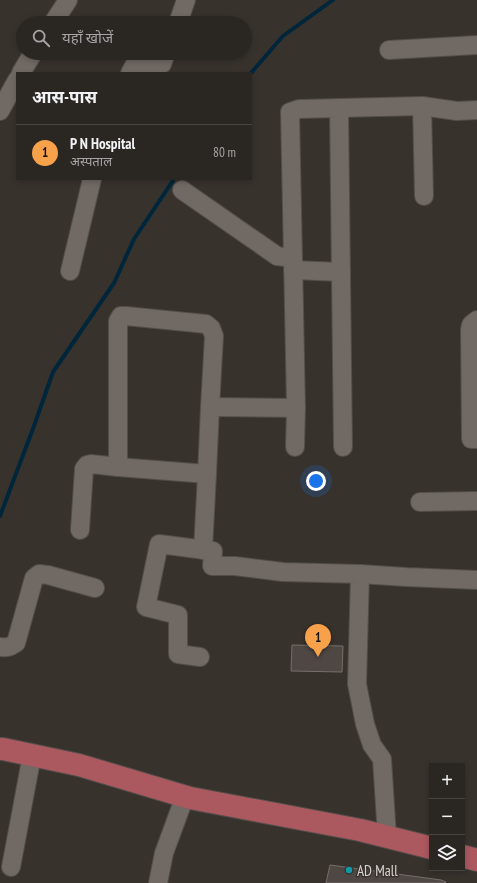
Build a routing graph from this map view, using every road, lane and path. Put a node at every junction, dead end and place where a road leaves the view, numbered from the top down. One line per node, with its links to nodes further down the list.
1 (68, 0): 3 (street)
2 (186, 0): 4 (street)
3 (58, 16)
4 (180, 16)
5 (477, 45): 6 (street)
6 (389, 50)
7 (29, 60): 9 (street)
8 (163, 60): 10 (street)
9 (22, 72)
10 (131, 72)
11 (16, 82): 15 (street)
12 (422, 106): 13 (street); 14 (street); 18 (street)
13 (339, 108): 19 (street); 21 (street)
14 (477, 110)
15 (0, 111)
16 (92, 180): 20 (street)
17 (182, 190): 19 (street)
18 (424, 196)
19 (293, 264): 21 (street); 24 (street)
20 (70, 272)
21 (341, 272): 26 (street)
22 (477, 320): 25 (street)
23 (210, 407): 24 (street); 28 (street); 29 (street)
24 (296, 408): 27 (street)
25 (477, 439)
26 (343, 447)
27 (295, 448)
28 (118, 467): 29 (street); 32 (street)
29 (208, 474): 33 (street)
30 (477, 501): 31 (street)
31 (420, 502)
32 (80, 530)
33 (203, 550): 34 (street); 38 (street)
34 (360, 574): 35 (street); 42 (street)
35 (477, 580)
36 (95, 588): 37 (street)
37 (0, 647)
38 (200, 657)
39 (0, 749): 40 (main road)
40 (32, 755): 41 (main road); 46 (street)
41 (185, 796): 42 (main road); 47 (street)
42 (387, 836): 43 (main road)
43 (429, 847)
44 (465, 857): 45 (main road)
45 (477, 860)
46 (11, 867)
47 (158, 883)

